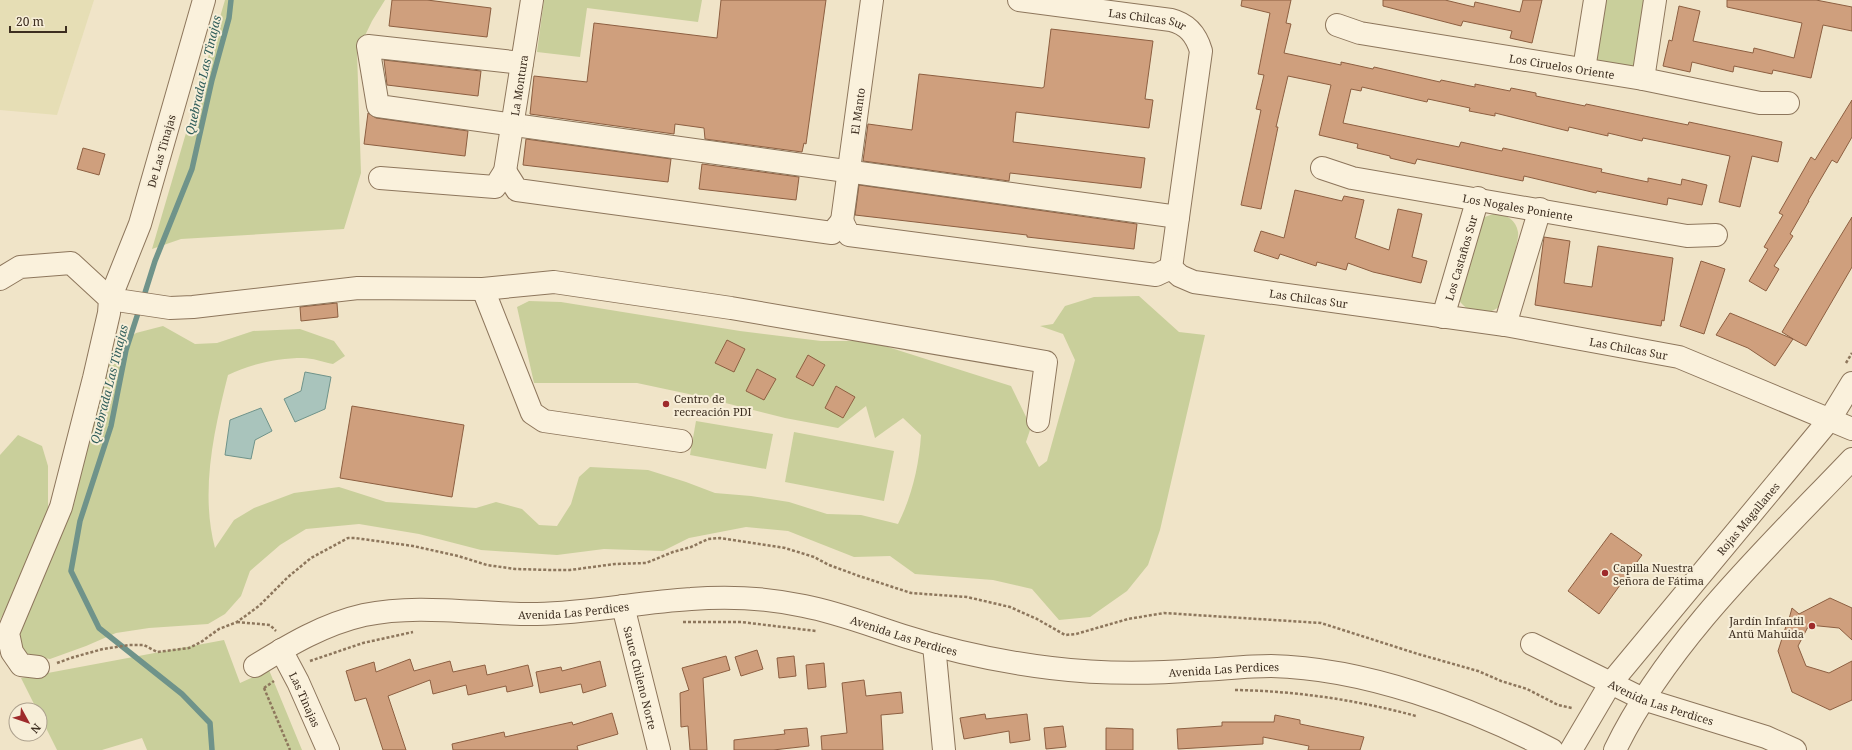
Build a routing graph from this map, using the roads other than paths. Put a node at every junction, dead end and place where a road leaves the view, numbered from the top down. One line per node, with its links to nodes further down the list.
1 (204, 0): 25 (street, De Las Tinajas)
2 (532, 0): 8 (street, La Montura)
3 (872, 0): 15 (street, El Manto)
4 (1019, 0): 19 (street, Las Chilcas Sur)
5 (1595, 0): 9 (street)
6 (1655, 0): 10 (street)
7 (1337, 24): 9 (street, Los Ciruelos Oriente)
8 (522, 63): 12 (street, La Montura); 12 (street)
9 (1584, 69): 10 (street, Los Ciruelos Oriente)
10 (1643, 79): 11 (street, Los Ciruelos Oriente)
11 (1788, 103)
12 (512, 125): 14 (street, La Montura); 15 (street)
13 (1322, 168): 17 (street, Los Nogales Poniente)
14 (505, 171): 16 (street); 20 (street)
15 (848, 172): 19 (street); 20 (street, El Manto)
16 (380, 178)
17 (1478, 198): 18 (street, Los Nogales Poniente); 26 (street, Los Castaños Sur)
18 (1540, 210): 21 (street, Los Nogales Poniente); 27 (street)
19 (1178, 217): 22 (street, Las Chilcas Sur)
20 (842, 221): 22 (street)
21 (1716, 235)
22 (1171, 268): 26 (street, Las Chilcas Sur)
23 (0, 279): 25 (street)
24 (483, 289): 25 (street); 30 (street); 32 (street)
25 (110, 299): 35 (street, De Las Tinajas)
26 (1443, 317): 27 (street, Las Chilcas Sur)
27 (1505, 325): 29 (street, Las Chilcas Sur)
28 (1852, 383): 29 (street, Rojas Magallanes)
29 (1830, 419): 31 (street, Las Chilcas Sur); 41 (street, Rojas Magallanes)
30 (1038, 421)
31 (1852, 429)
32 (681, 441)
33 (1852, 459): 42 (street)
34 (623, 606): 37 (street, Avenida Las Perdices); 38 (street, Avenida Las Perdices); 44 (street, Sauce Chileno Norte)
35 (4, 636): 39 (street)
36 (1532, 644): 41 (street, Avenida Las Perdices)
37 (934, 645): 45 (street); 46 (street, Avenida Las Perdices)
38 (280, 650): 40 (street, Avenida Las Perdices); 43 (street, Las Tinajas)
39 (38, 666)
40 (255, 666)
41 (1610, 684): 42 (street, Avenida Las Perdices); 47 (street, Rojas Magallanes)
42 (1643, 700): 48 (street); 49 (street, Avenida Las Perdices)
43 (328, 750)
44 (658, 750)
45 (944, 750)
46 (1552, 750)
47 (1571, 750)
48 (1615, 750)
49 (1795, 750)

